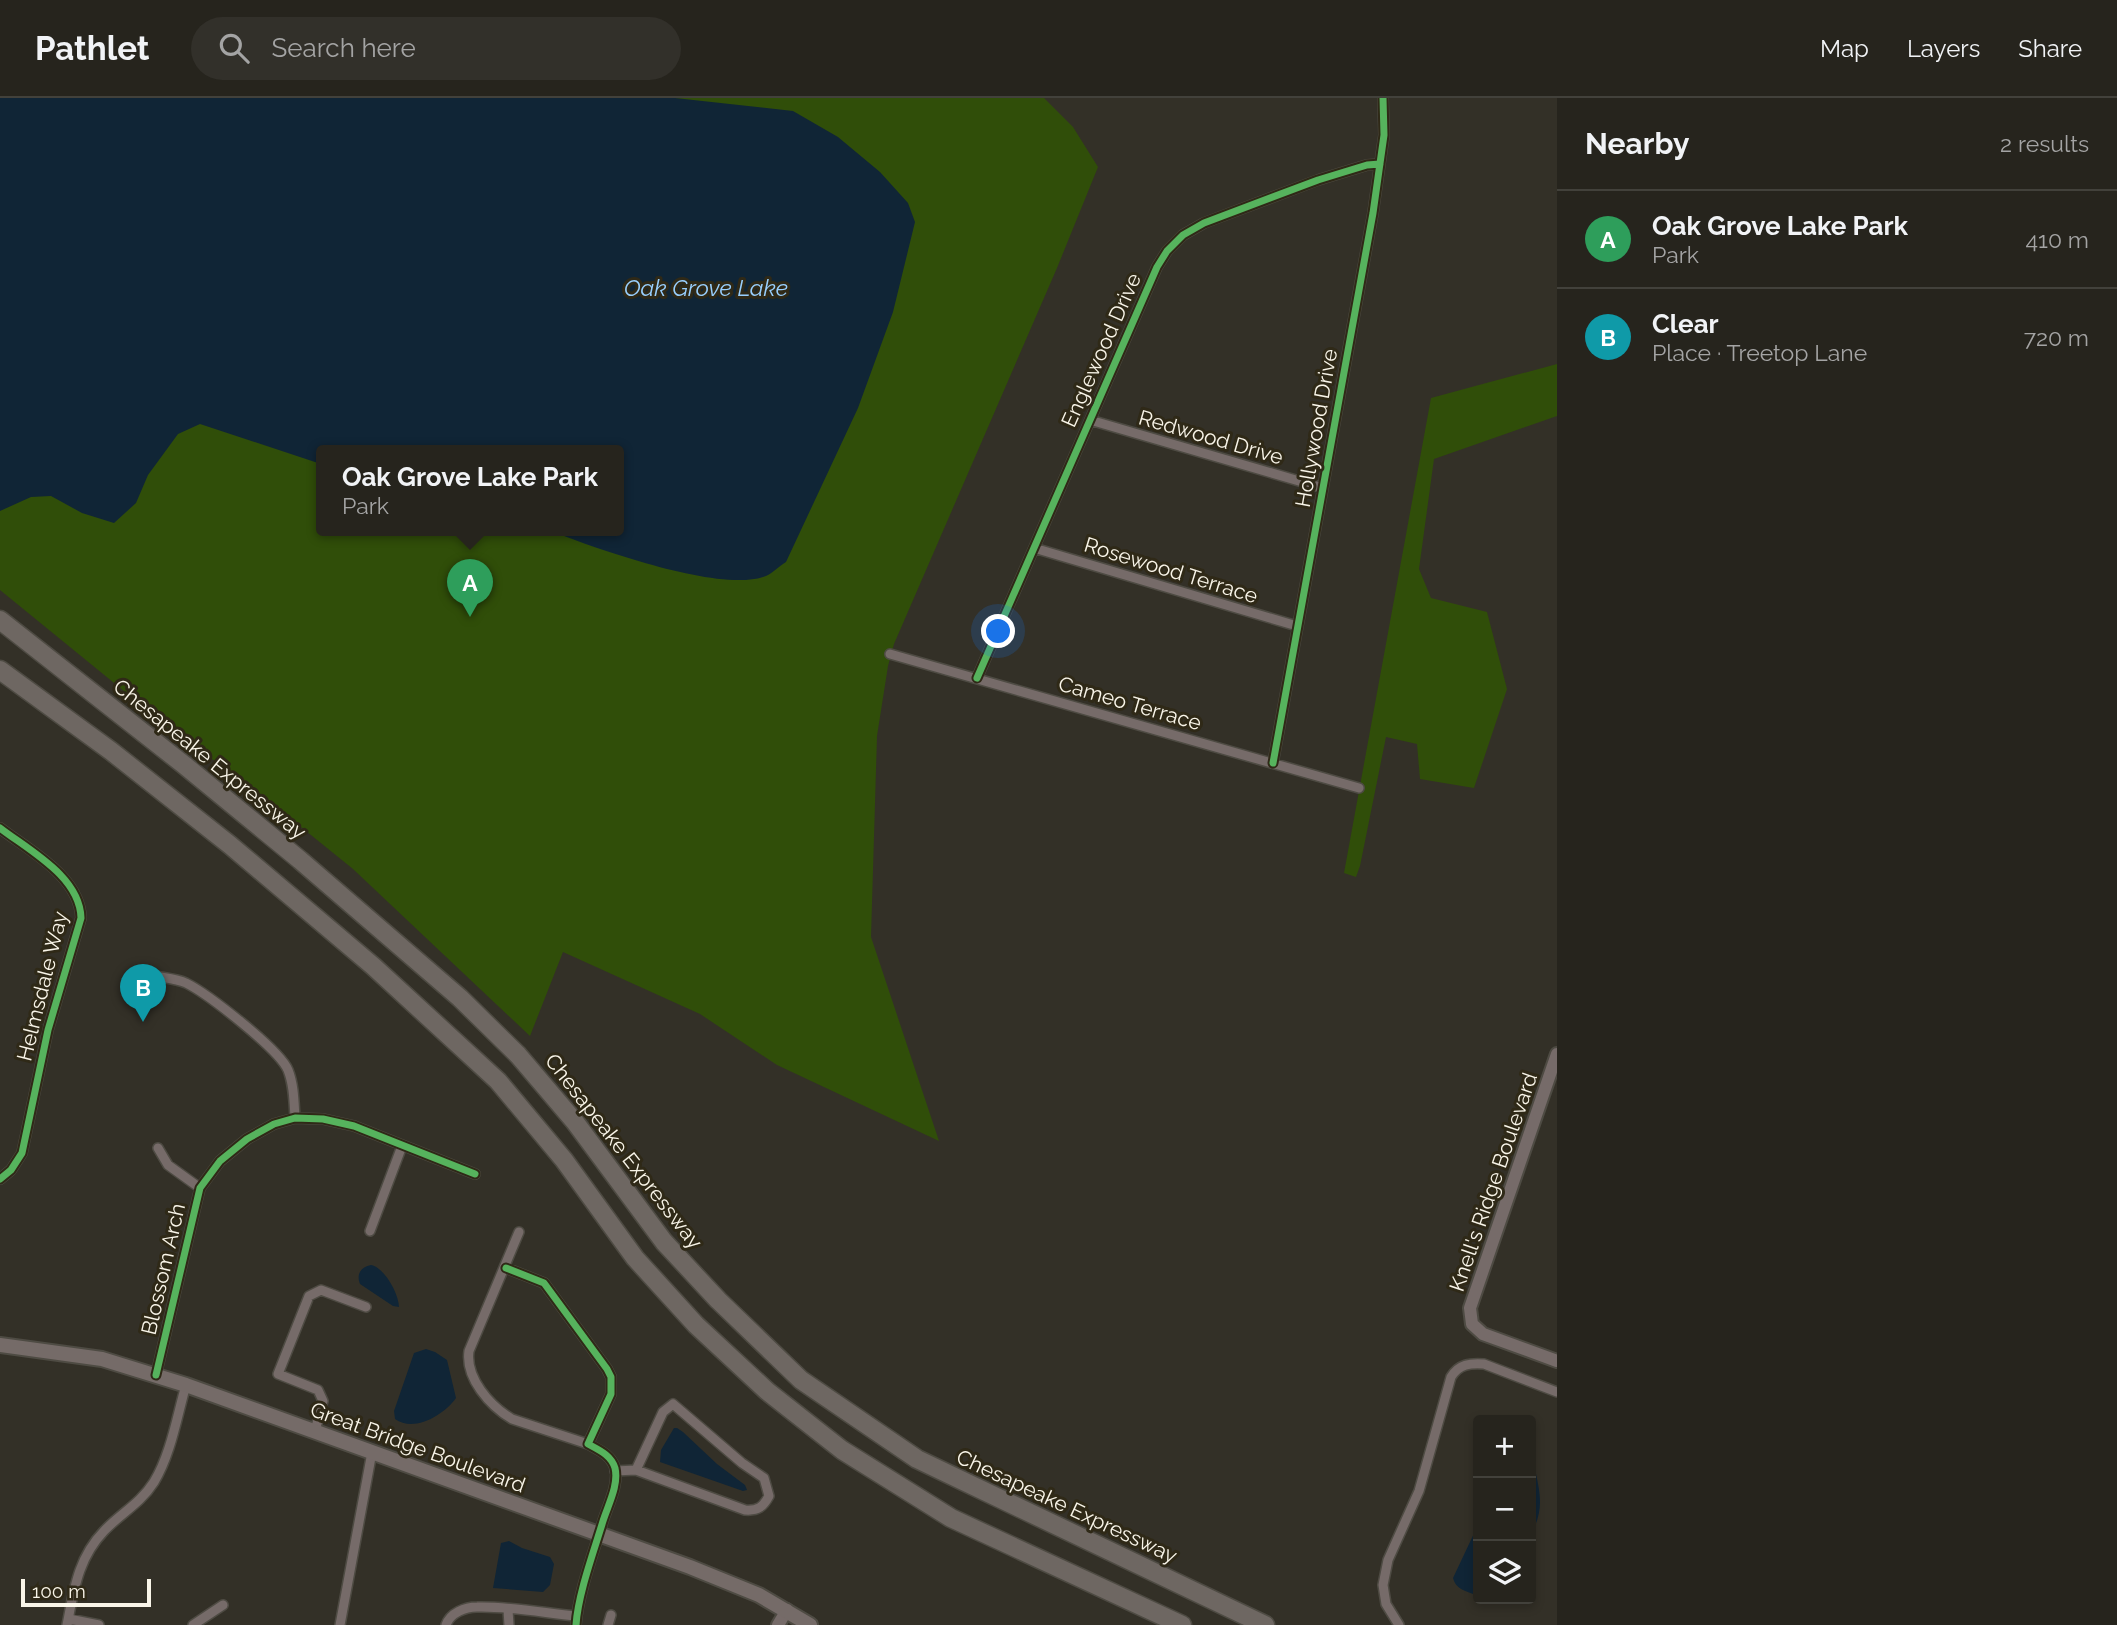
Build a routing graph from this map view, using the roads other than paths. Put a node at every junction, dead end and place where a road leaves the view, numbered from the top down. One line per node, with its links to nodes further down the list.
1 (1384, 98): 2 (street, Hollywood Drive)
2 (1380, 164): 3 (street, Englewood Drive); 4 (street, Hollywood Drive)
3 (1090, 420): 4 (street, Redwood Drive); 5 (street, Englewood Drive)
4 (1322, 488): 7 (street, Hollywood Drive)
5 (1034, 548): 7 (street, Rosewood Terrace); 10 (street, Englewood Drive)
6 (0, 620): 50 (highway, Chesapeake Expressway)
7 (1297, 626): 11 (street, Hollywood Drive)
8 (890, 654): 10 (street, Cameo Terrace)
9 (0, 670): 49 (highway)
10 (977, 678): 11 (street, Cameo Terrace)
11 (1273, 763): 12 (street, Cameo Terrace)
12 (1359, 788)
13 (0, 828): 20 (street, Helmsdale Way)
14 (155, 976): 16 (street)
15 (1557, 1054): 27 (street, Knell's Ridge Boulevard)
16 (295, 1118): 17 (street, Blossom Arch); 21 (street, Blossom Arch)
17 (402, 1146): 19 (street, Blossom Arch); 22 (street)
18 (158, 1148): 21 (street)
19 (475, 1174)
20 (0, 1179)
21 (200, 1188): 28 (street, Blossom Arch)
22 (370, 1231)
23 (519, 1232): 24 (street)
24 (506, 1268): 32 (street); 32 (street)
25 (366, 1307): 31 (street)
26 (0, 1345): 28 (main road, Great Bridge Boulevard)
27 (1557, 1361)
28 (156, 1375): 29 (main road, Great Bridge Boulevard)
29 (186, 1385): 31 (main road, Great Bridge Boulevard); 41 (street)
30 (1557, 1392): 51 (street)
31 (315, 1431): 33 (main road, Great Bridge Boulevard)
32 (588, 1444): 35 (street)
33 (372, 1451): 36 (main road, Great Bridge Boulevard); 45 (street)
34 (636, 1470): 34 (street); 35 (street)
35 (615, 1471): 36 (street)
36 (599, 1535): 39 (main road, Great Bridge Boulevard); 40 (street)
37 (223, 1605): 44 (street)
38 (508, 1610): 40 (street); 46 (street); 47 (street)
39 (787, 1610): 42 (main road, Great Bridge Boulevard); 48 (street)
40 (576, 1621)
41 (68, 1622): 43 (street)
42 (805, 1623)
43 (99, 1625)
44 (193, 1625)
45 (340, 1625)
46 (446, 1625)
47 (509, 1625)
48 (778, 1625)
49 (1182, 1625)
50 (1265, 1625)
51 (1399, 1625)

